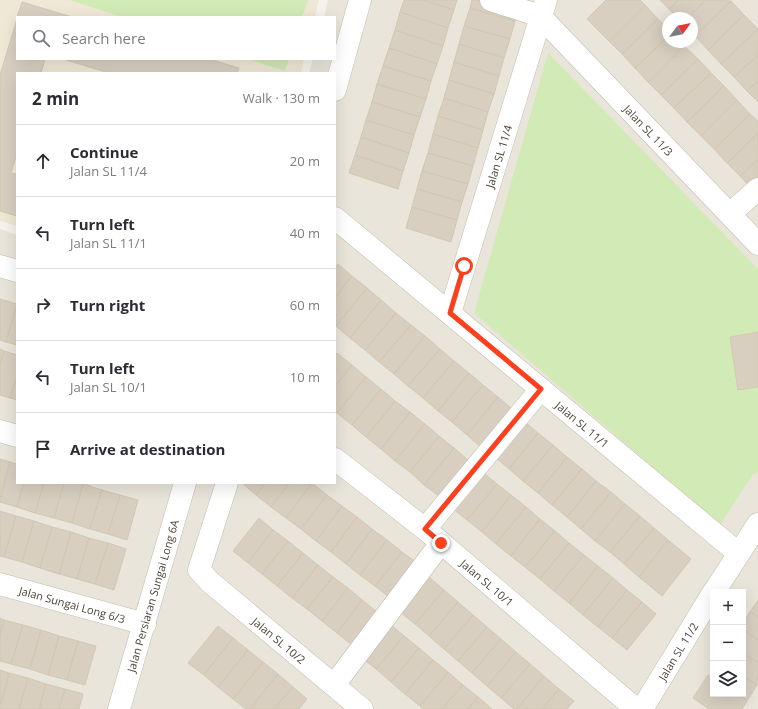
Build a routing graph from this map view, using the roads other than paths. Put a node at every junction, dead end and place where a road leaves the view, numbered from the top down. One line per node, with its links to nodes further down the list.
1 (360, 0): 4 (street)
2 (491, 0): 3 (street)
3 (543, 8): 6 (street, Jalan SL 11/3); 11 (street, Jalan SL 11/4)
4 (336, 86)
5 (758, 189): 6 (street)
6 (730, 214): 8 (street, Jalan SL 11/3)
7 (336, 219): 11 (street, Jalan SL 11/1)
8 (758, 244)
9 (0, 266): 10 (street)
10 (16, 271)
11 (450, 313): 12 (street, Jalan SL 11/1)
12 (541, 389): 19 (street); 21 (street, Jalan SL 11/1)
13 (0, 431): 14 (street)
14 (16, 436)
15 (336, 460): 19 (street, Jalan SL 10/1)
16 (181, 484): 25 (street, Jalan Persiaran Sungai Long 6A)
17 (227, 484): 26 (street, Jalan SL 10/2)
18 (758, 524): 21 (street, Jalan SL 11/2)
19 (425, 529): 20 (street, Jalan SL 10/1)
20 (441, 543): 26 (street); 29 (street, Jalan SL 10/1)
21 (738, 553): 23 (street, Jalan SL 11/2)
22 (0, 584): 25 (street, Jalan Sungai Long 6/3)
23 (715, 589)
24 (710, 597): 30 (street, Jalan SL 11/2)
25 (145, 624): 27 (street, Jalan Persiaran Sungai Long 6A)
26 (334, 685): 28 (street, Jalan SL 10/2)
27 (119, 709)
28 (362, 709)
29 (636, 709)
30 (642, 709)

